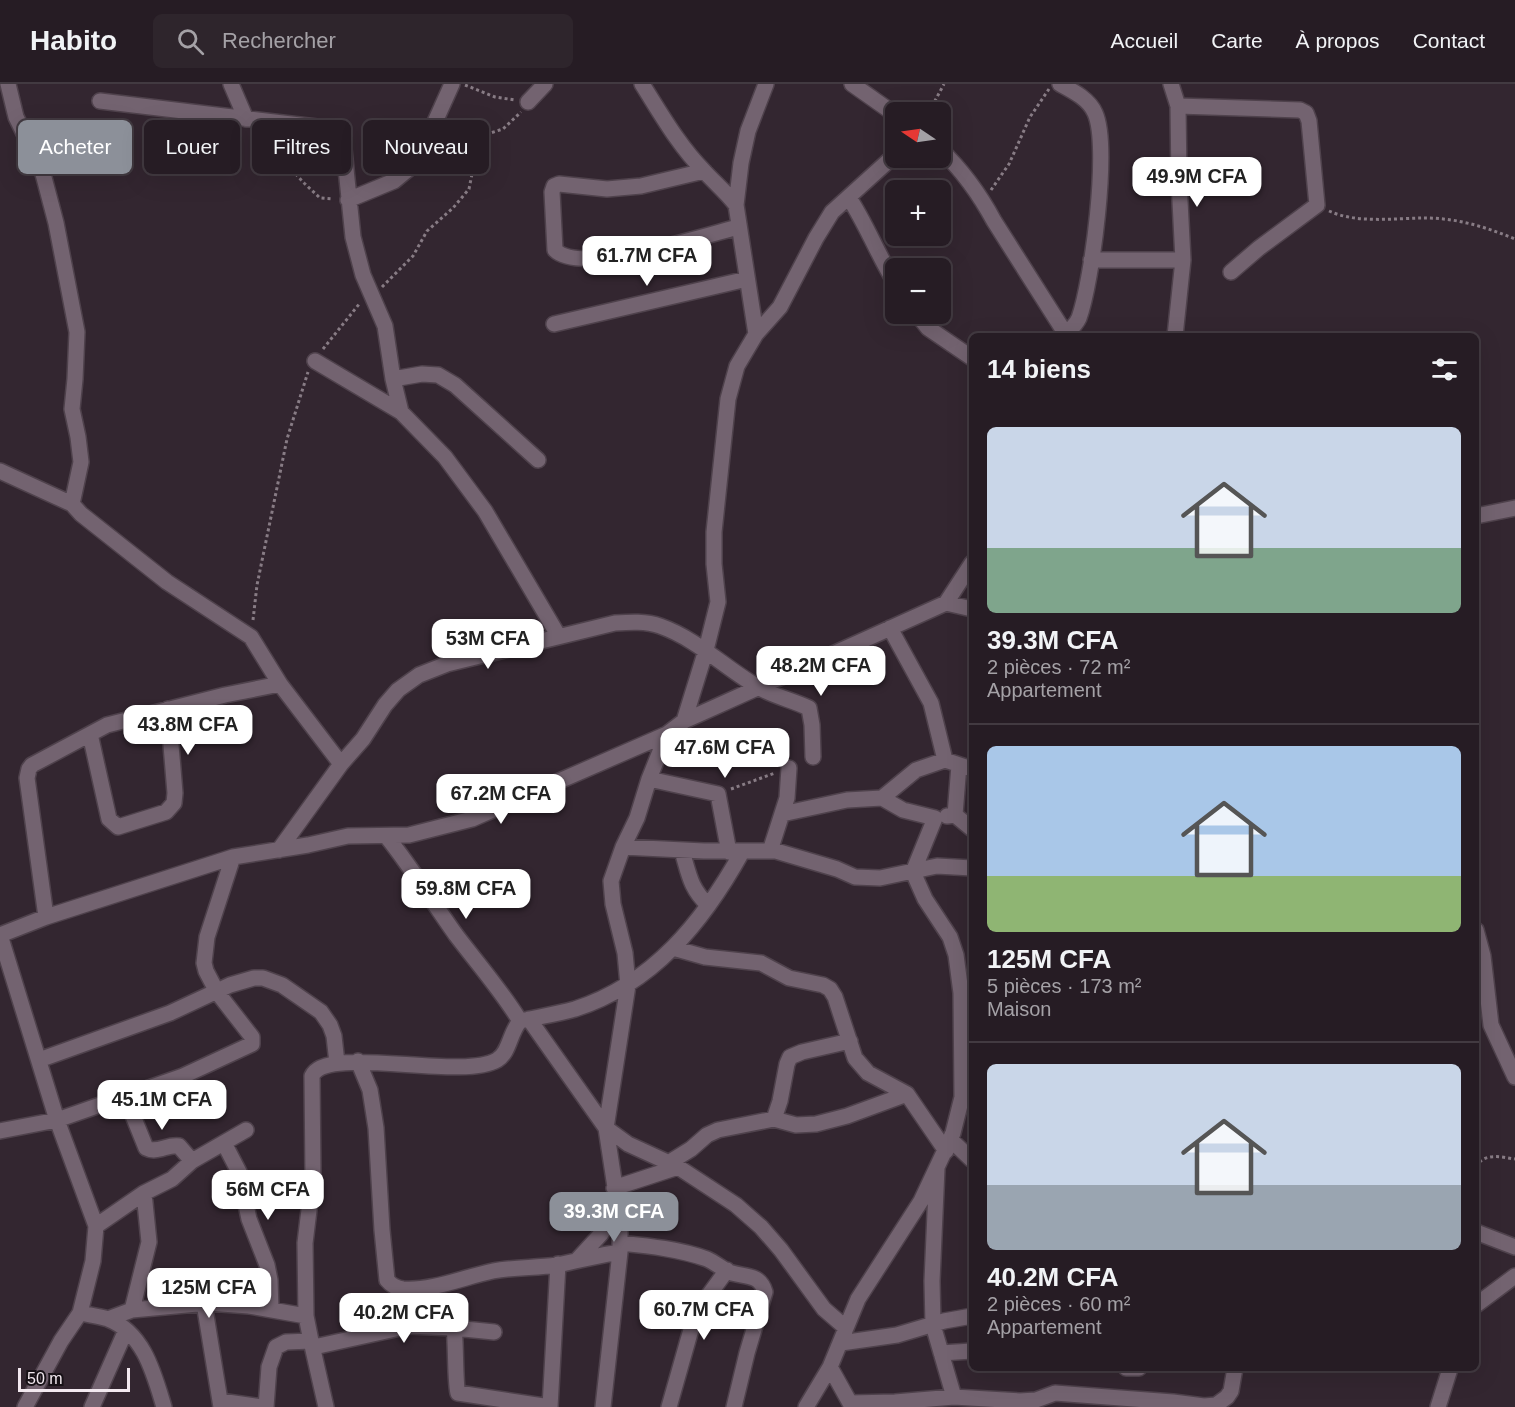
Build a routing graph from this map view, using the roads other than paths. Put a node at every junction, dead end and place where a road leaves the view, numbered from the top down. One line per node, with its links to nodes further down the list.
1 (8, 84): 39 (street)
2 (231, 84): 14 (street)
3 (452, 84): 19 (street)
4 (545, 84): 11 (street)
5 (642, 84): 17 (street)
6 (766, 84): 20 (street)
7 (852, 84): 13 (street)
8 (1060, 84): 22 (street)
9 (1171, 84): 12 (street)
10 (100, 101): 14 (street)
11 (528, 102)
12 (1178, 106): 23 (street); 25 (street)
13 (885, 107)
14 (246, 119): 19 (street)
15 (951, 160): 29 (street)
16 (885, 164): 18 (street)
17 (704, 171): 20 (street); 21 (street)
18 (849, 198): 24 (street); 32 (street)
19 (348, 201): 35 (street)
20 (736, 205): 21 (street)
21 (738, 227): 26 (street)
22 (1091, 260): 23 (street); 30 (street)
23 (1183, 260): 31 (street)
24 (885, 265)
25 (1231, 272)
26 (747, 279): 27 (street); 32 (street)
27 (554, 324)
28 (925, 324): 33 (street)
29 (1065, 333)
30 (1068, 333)
31 (1175, 333)
32 (756, 334): 47 (street)
33 (969, 356)
34 (315, 361): 36 (street)
35 (393, 378): 36 (street); 37 (street)
36 (401, 412): 46 (street)
37 (537, 460)
38 (0, 471): 39 (street)
39 (72, 504): 48 (street)
40 (1515, 508): 41 (street)
41 (1479, 515)
42 (969, 568): 43 (street)
43 (946, 603): 44 (street); 45 (street)
44 (969, 608)
45 (890, 628): 49 (street); 56 (street)
46 (558, 635): 47 (street); 55 (street)
47 (706, 650): 49 (street); 51 (street)
48 (280, 684): 50 (street); 55 (street)
49 (759, 687): 51 (street); 54 (street)
50 (168, 709): 52 (street); 52 (street)
51 (684, 721): 53 (street)
52 (90, 734): 74 (street)
53 (667, 734): 58 (street); 64 (street)
54 (813, 757)
55 (341, 764): 66 (street)
56 (959, 765): 59 (street); 61 (street)
57 (789, 768): 60 (street)
58 (650, 779): 65 (street); 69 (street)
59 (882, 798): 60 (street); 62 (street)
60 (782, 814): 68 (street)
61 (956, 815): 62 (street); 63 (street)
62 (935, 818): 72 (street)
63 (969, 826)
64 (387, 837): 66 (street); 80 (street)
65 (623, 847): 67 (street); 78 (street)
66 (279, 850): 70 (street)
67 (682, 851): 69 (street); 73 (street)
68 (770, 851): 69 (street); 72 (street)
69 (736, 852): 73 (street)
70 (233, 857): 74 (street); 79 (street)
71 (969, 868): 72 (street)
72 (913, 872): 87 (street)
73 (708, 905): 77 (street)
74 (46, 917): 75 (street)
75 (0, 935): 82 (street)
76 (1479, 941): 85 (street)
77 (673, 948): 78 (street); 81 (street)
78 (628, 985): 80 (street); 91 (street)
79 (217, 992): 82 (street); 84 (street); 88 (street)
80 (525, 1020): 83 (street); 91 (street)
81 (850, 1041): 86 (street); 89 (street)
82 (39, 1060): 90 (street)
83 (358, 1061): 84 (street); 108 (street)
84 (337, 1063): 116 (street)
85 (1515, 1077)
86 (907, 1094): 89 (street); 95 (street)
87 (967, 1094): 95 (street)
88 (125, 1096): 90 (street); 97 (street)
89 (774, 1119): 98 (street)
90 (57, 1120): 93 (street); 103 (street)
91 (606, 1128): 98 (street); 100 (street)
92 (246, 1130): 94 (street)
93 (0, 1131)
94 (224, 1143): 97 (street); 113 (street)
95 (948, 1145): 96 (street); 99 (street)
96 (969, 1158)
97 (192, 1161): 101 (street)
98 (674, 1164): 100 (street); 121 (street)
99 (937, 1168): 119 (street); 121 (street)
100 (614, 1188): 102 (street)
101 (144, 1193): 103 (street); 114 (street)
102 (618, 1205): 105 (street); 107 (street)
103 (96, 1226): 115 (street)
104 (1479, 1233): 106 (street)
105 (620, 1247): 107 (street); 109 (street); 139 (street)
106 (1515, 1247)
107 (579, 1259): 108 (street)
108 (558, 1264): 138 (street)
109 (727, 1270): 140 (street); 141 (street)
110 (1515, 1276): 112 (street)
111 (204, 1303): 113 (street); 114 (street); 132 (street)
112 (1479, 1303)
113 (271, 1309): 116 (street)
114 (132, 1310): 118 (street)
115 (80, 1314): 118 (street); 133 (street)
116 (306, 1316): 125 (street)
117 (969, 1317): 119 (street)
118 (108, 1319): 122 (street)
119 (933, 1325): 124 (street); 127 (street)
120 (454, 1328): 123 (street); 125 (street); 138 (street)
121 (846, 1328): 124 (street)
122 (126, 1330): 134 (street); 135 (street)
123 (494, 1332)
124 (841, 1343): 128 (street)
125 (313, 1344): 136 (street); 137 (street)
126 (969, 1351): 127 (street)
127 (941, 1353): 131 (street)
128 (830, 1367): 131 (street); 142 (street)
129 (1234, 1371): 131 (street)
130 (1449, 1372): 143 (street)
131 (954, 1397)
132 (220, 1404): 136 (street)
133 (25, 1407)
134 (92, 1407)
135 (165, 1407)
136 (264, 1407)
137 (326, 1407)
138 (550, 1407)
139 (603, 1407)
140 (669, 1407)
141 (734, 1407)
142 (806, 1407)
143 (1438, 1407)

